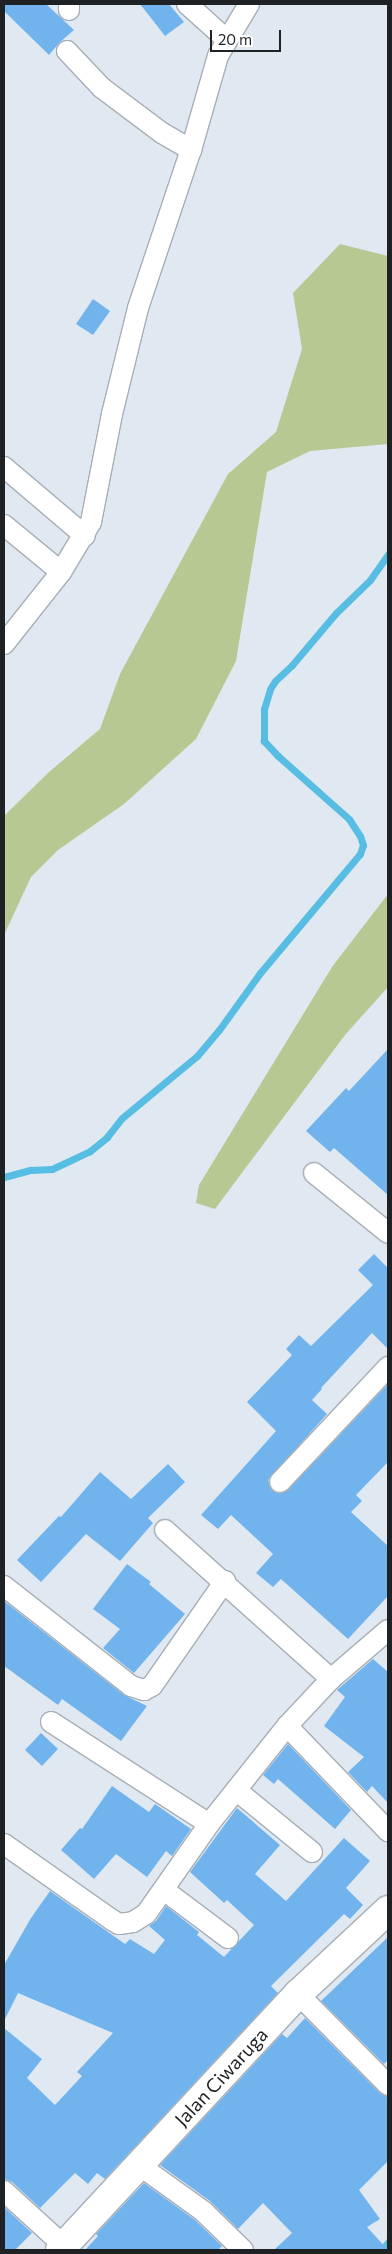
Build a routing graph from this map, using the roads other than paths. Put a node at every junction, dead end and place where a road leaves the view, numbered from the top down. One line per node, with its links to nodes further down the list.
1 (187, 4): 3 (street)
2 (249, 4): 3 (street)
3 (227, 40): 5 (street)
4 (68, 51): 5 (street)
5 (191, 150): 8 (street)
6 (4, 467): 8 (street)
7 (4, 525): 9 (street)
8 (85, 536): 9 (street)
9 (61, 572): 10 (street)
10 (4, 644)
11 (314, 1173): 12 (street)
12 (388, 1233)
13 (388, 1367): 14 (street)
14 (280, 1482)
15 (165, 1530): 16 (street)
16 (225, 1581): 17 (street); 19 (street)
17 (4, 1586)
18 (388, 1630): 19 (street)
19 (331, 1679): 21 (street)
20 (51, 1722): 23 (street)
21 (287, 1726): 22 (street); 24 (street)
22 (236, 1790): 23 (street); 26 (street)
23 (209, 1824): 27 (street)
24 (388, 1831)
25 (4, 1844): 27 (street)
26 (312, 1852)
27 (164, 1890): 29 (street)
28 (388, 1910): 30 (street, Jalan Ciwaruga)
29 (228, 1938)
30 (298, 1994): 31 (street); 32 (street, Jalan Ciwaruga)
31 (388, 2085)
32 (139, 2165): 34 (street, Jalan Ciwaruga); 35 (street)
33 (4, 2191): 34 (street)
34 (62, 2248)
35 (243, 2250)

